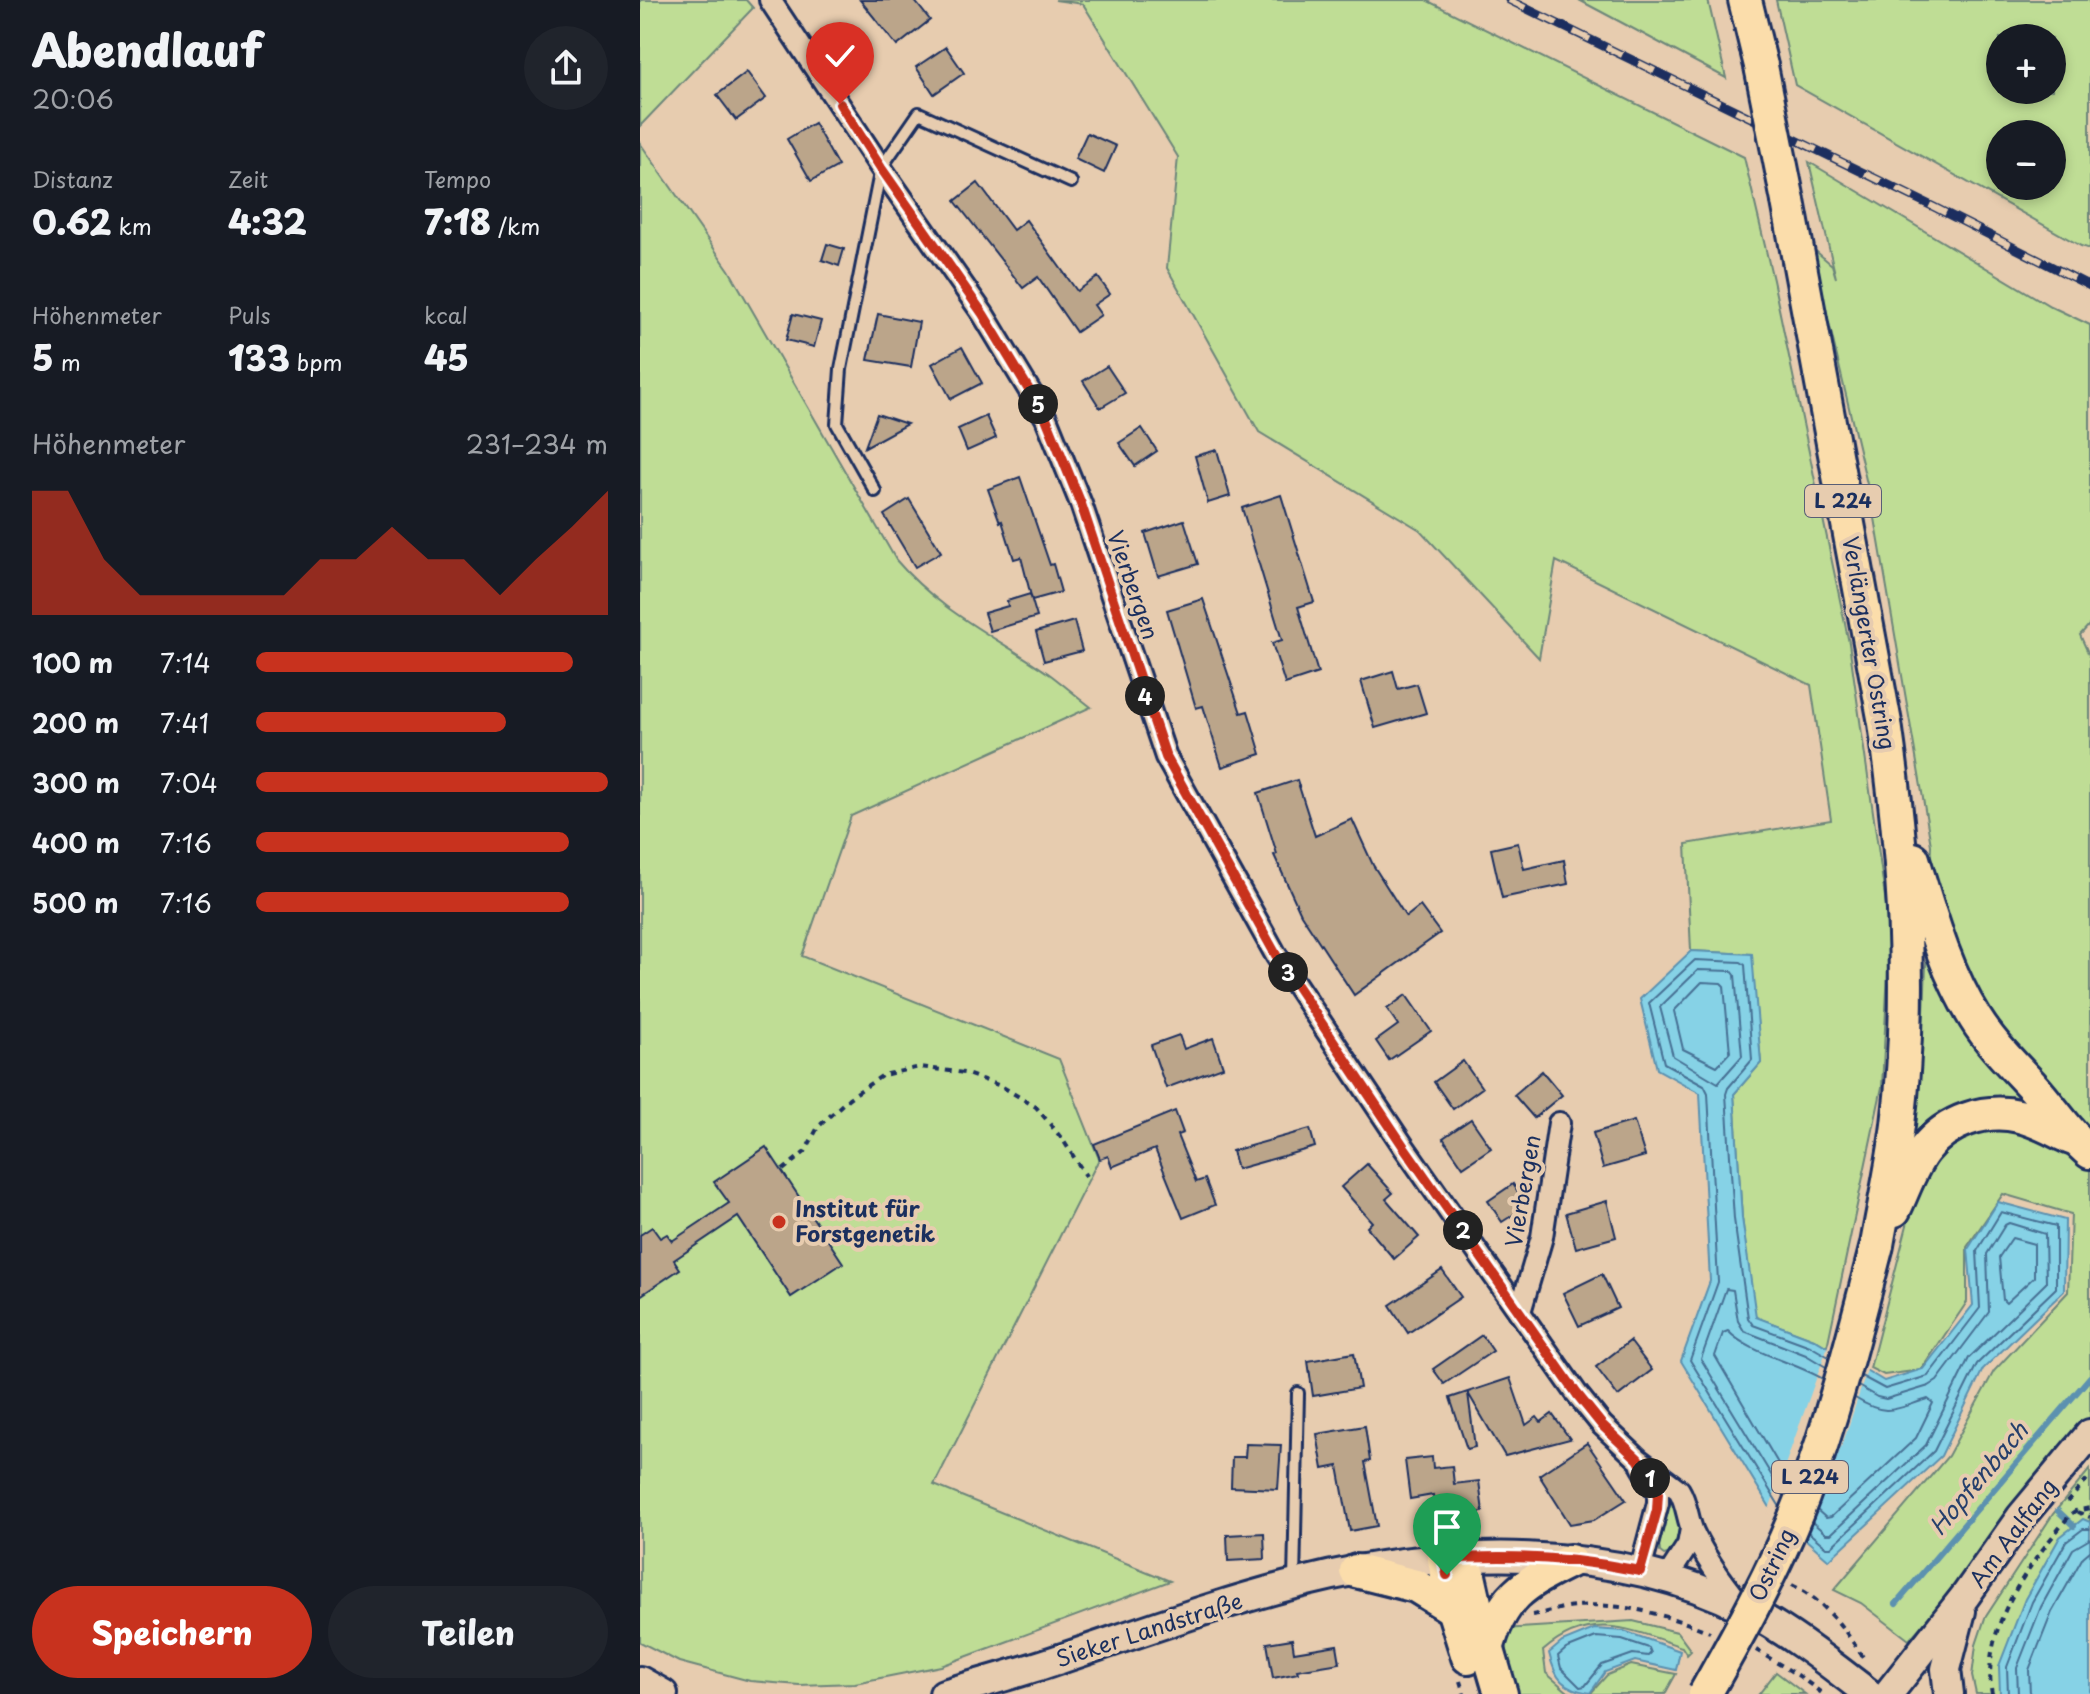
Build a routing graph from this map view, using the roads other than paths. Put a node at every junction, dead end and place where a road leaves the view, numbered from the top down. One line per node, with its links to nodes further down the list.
1 (770, 0): 3 (street, Vierbergen)
2 (1745, 0): 6 (main road, Verlängerter Ostring / L 224, bridge)
3 (881, 168): 4 (lane); 5 (lane); 10 (street, Vierbergen)
4 (1071, 182)
5 (875, 491)
6 (1896, 802): 8 (main road); 9 (main road, Verlängerter Ostring / L 224)
7 (1559, 1123): 10 (street, Vierbergen)
8 (2083, 1146): 9 (main road)
9 (1877, 1245): 30 (main road, Ostring / L 224, bridge)
10 (1520, 1312): 13 (street, Vierbergen)
11 (1298, 1393): 19 (lane)
12 (2090, 1434): 20 (main road, Am Aalfang)
13 (1638, 1459): 14 (street, Vierbergen); 18 (street, Vierbergen)
14 (1691, 1529): 18 (street); 22 (street, Vierbergen)
15 (1454, 1558): 16 (main road, Sieker Landstraße); 17 (main road, Sieker Landstraße); 21 (main road); 23 (main road)
16 (1570, 1561): 18 (main road, Sieker Landstraße); 23 (main road)
17 (1356, 1571): 19 (main road, Sieker Landstraße); 21 (main road)
18 (1653, 1575): 22 (main road, Sieker Landstraße)
19 (1294, 1584): 27 (main road, Sieker Landstraße)
20 (1966, 1595): 25 (main road, Am Aalfang); 32 (main road, Am Aalfang)
21 (1453, 1609): 28 (main road)
22 (1745, 1609): 31 (main road, Sieker Landstraße)
23 (1487, 1650): 29 (main road)
24 (640, 1681): 26 (main road)
25 (1892, 1689)
26 (661, 1694)
27 (944, 1694)
28 (1479, 1694)
29 (1501, 1694)
30 (1705, 1694)
31 (1869, 1694)
32 (1949, 1694)

